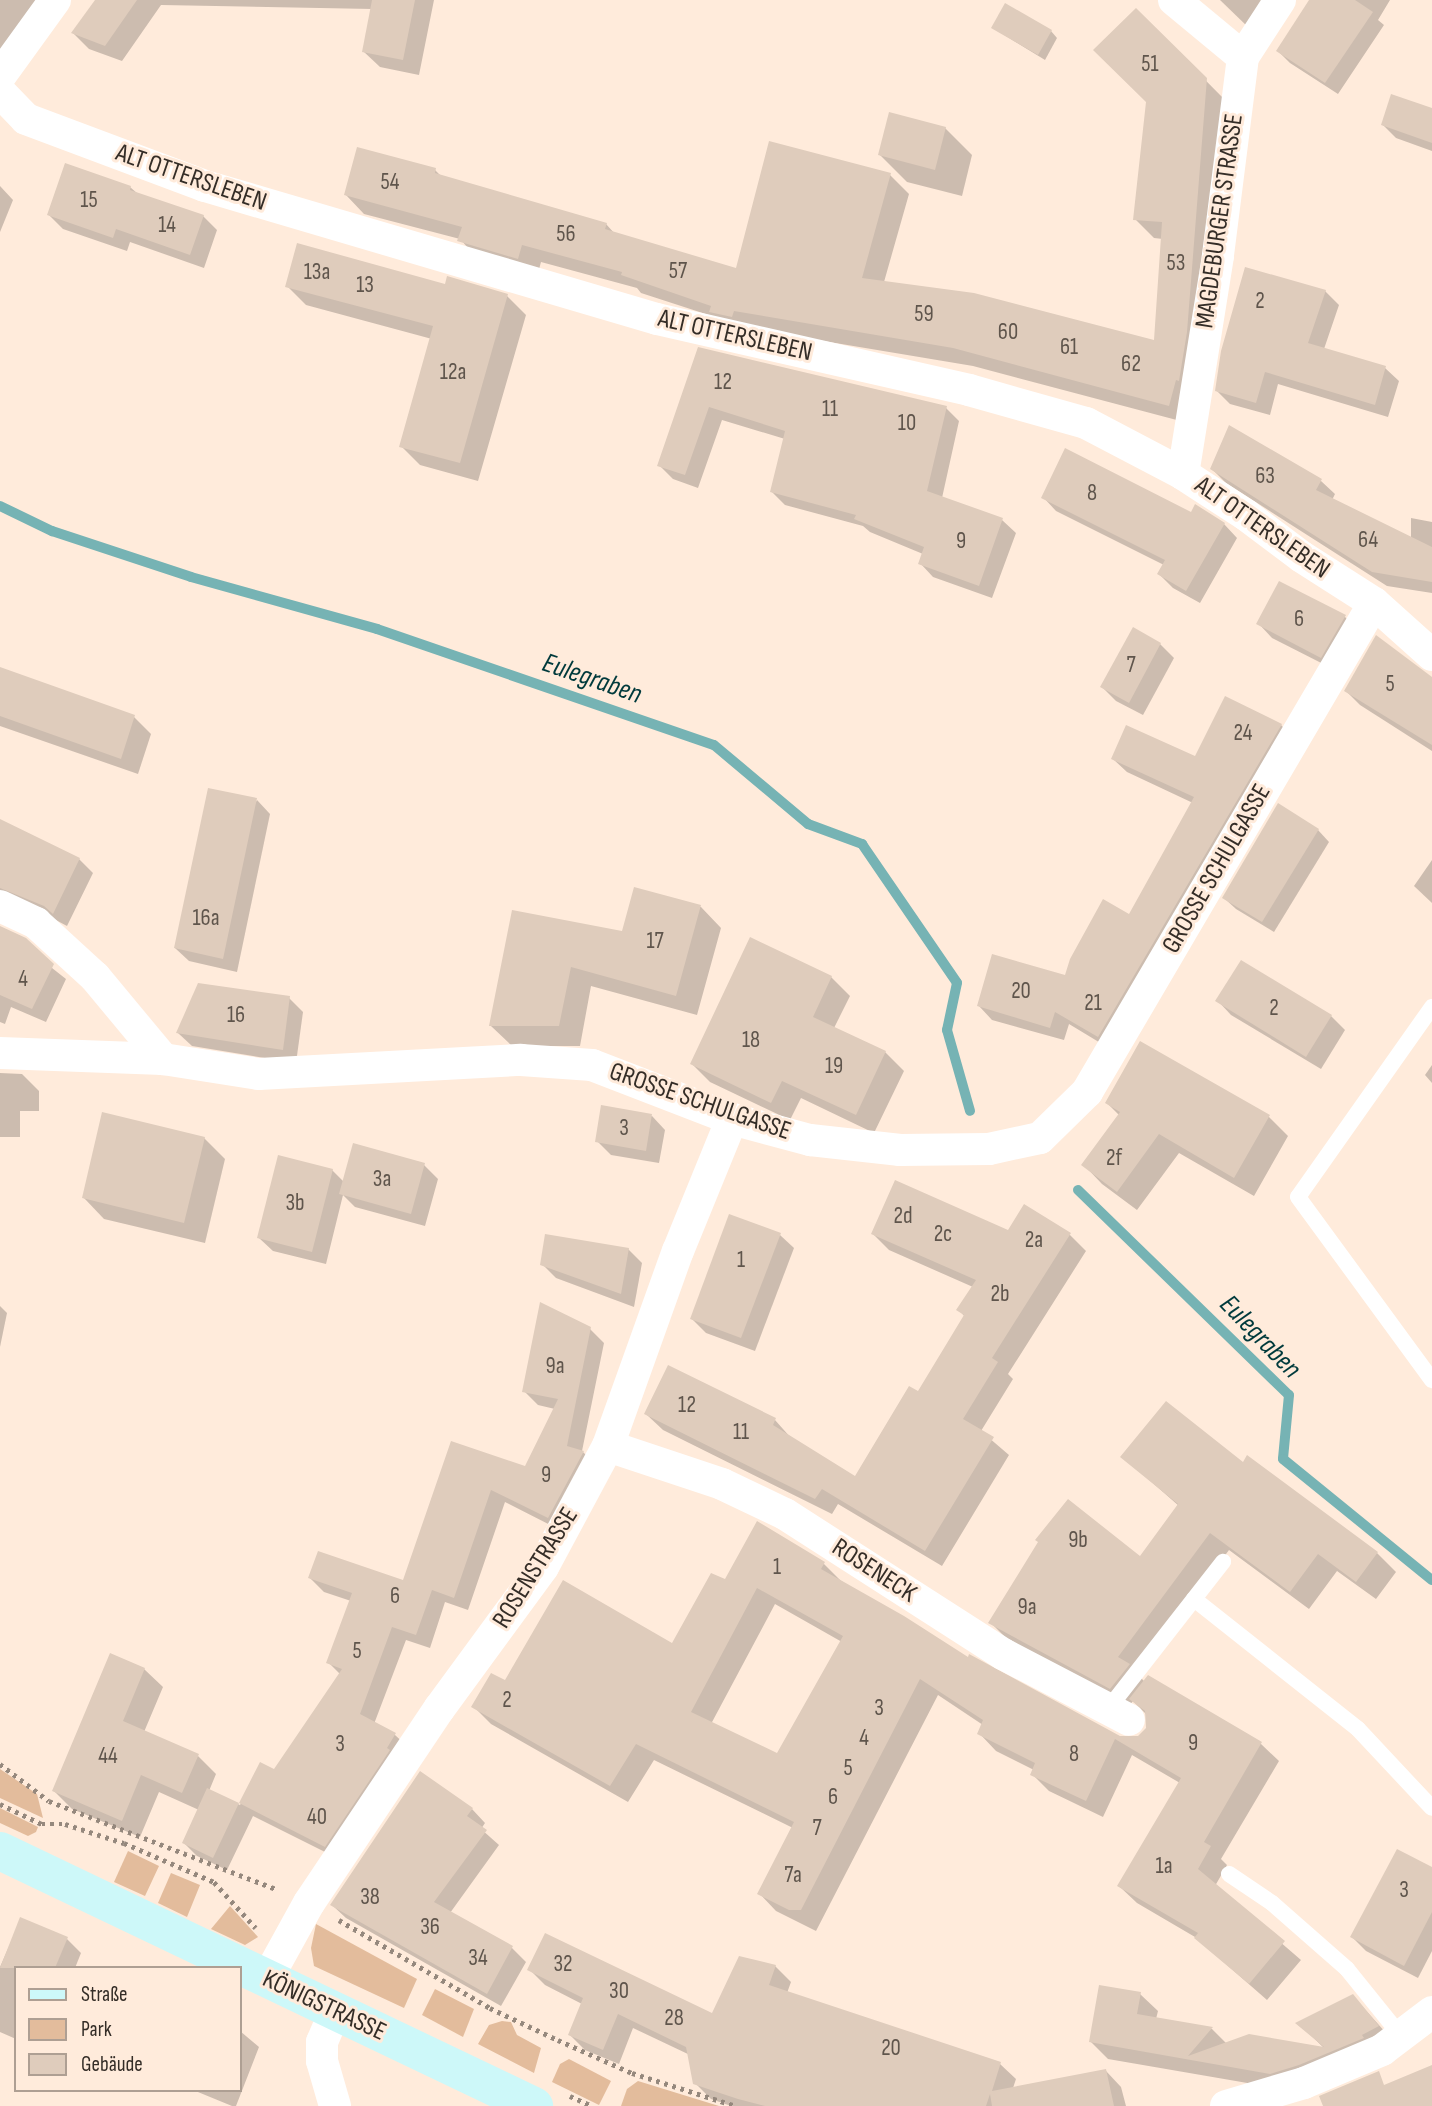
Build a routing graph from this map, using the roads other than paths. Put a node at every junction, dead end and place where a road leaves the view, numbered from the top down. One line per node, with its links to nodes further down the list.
1 (55, 0): 5 (street)
2 (1174, 0): 4 (street)
3 (1280, 0): 4 (street)
4 (1243, 57): 7 (street, MAGDEBURGER STRASSE)
5 (0, 76)
6 (0, 92): 7 (street, ALT OTTERSLEBEN)
7 (1183, 474): 8 (street, ALT OTTERSLEBEN)
8 (1374, 603): 9 (street, ALT OTTERSLEBEN); 14 (street, GROSSE SCHULGASSE)
9 (1432, 655)
10 (0, 906): 13 (street)
11 (1432, 1007): 15 (lane)
12 (0, 1053): 13 (street, GROSSE SCHULGASSE)
13 (163, 1059): 14 (street, GROSSE SCHULGASSE)
14 (733, 1119): 16 (street, ROSENSTRASSE)
15 (1432, 1380)
16 (608, 1446): 19 (street, ROSENECK); 25 (street, ROSENSTRASSE)
17 (1223, 1562): 18 (lane)
18 (1194, 1598): 19 (lane); 20 (lane)
19 (1118, 1715)
20 (1432, 1808)
21 (0, 1851): 23 (street, KÖNIGSTRASSE)
22 (1229, 1874): 28 (lane)
23 (240, 1966)
24 (242, 1967): 25 (street, KÖNIGSTRASSE)
25 (267, 1979): 26 (street, KÖNIGSTRASSE)
26 (335, 2011): 29 (street); 30 (street, KÖNIGSTRASSE)
27 (1432, 2012): 28 (street)
28 (1401, 2036): 31 (street)
29 (335, 2106)
30 (534, 2106)
31 (1226, 2106)

